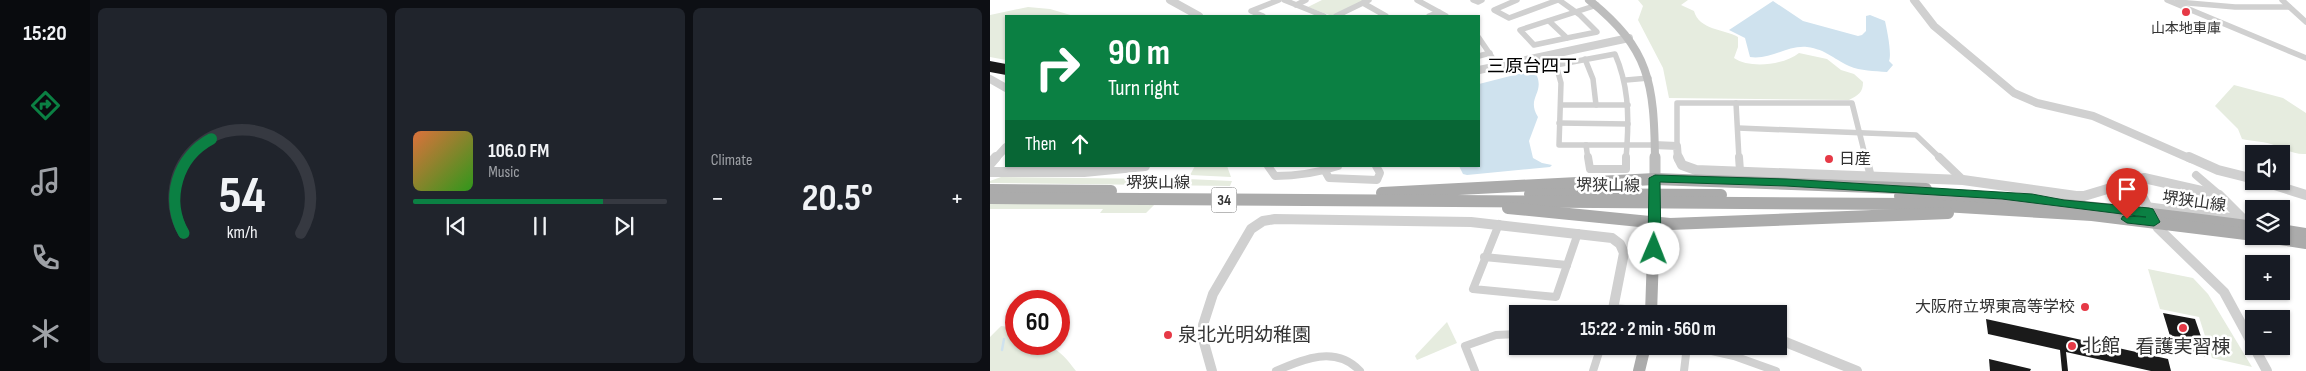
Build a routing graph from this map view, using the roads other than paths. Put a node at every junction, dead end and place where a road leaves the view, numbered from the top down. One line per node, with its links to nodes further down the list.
1 (1170, 0): 21 (street)
2 (1279, 0): 22 (street)
3 (1284, 0): 16 (street)
4 (1306, 0): 16 (street)
5 (1369, 0): 15 (street)
6 (1417, 0): 19 (street)
7 (1473, 0): 8 (street)
8 (1482, 0)
9 (1517, 0): 10 (street)
10 (1558, 0): 20 (street)
11 (1589, 0): 17 (main road)
12 (1914, 0): 67 (street)
13 (2282, 0): 18 (street)
14 (2168, 1): 18 (street); 35 (street)
15 (1363, 3): 24 (street); 25 (street)
16 (1296, 5): 23 (street)
17 (1597, 5): 20 (street); 31 (main road)
18 (2289, 7): 29 (street)
19 (1439, 12): 26 (street); 27 (street)
20 (1576, 12): 28 (street); 30 (street)
21 (1197, 15)
22 (1261, 15)
23 (1321, 15)
24 (1338, 15)
25 (1384, 15)
26 (1432, 15)
27 (1444, 15)
28 (1549, 21): 30 (street); 30 (street)
29 (2306, 22)
30 (1567, 38)
31 (1629, 38): 37 (street); 39 (main road)
32 (1480, 39): 33 (street)
33 (1490, 53): 34 (street); 37 (street)
34 (1480, 56)
35 (2306, 58)
36 (1585, 59): 40 (street); 44 (street); 45 (street)
37 (1498, 66): 38 (street)
38 (1480, 70)
39 (1649, 78): 40 (street); 53 (main road)
40 (1626, 80): 46 (street)
41 (992, 82): 42 (street)
42 (1005, 88)
43 (1736, 103): 49 (street); 50 (street); 54 (street)
44 (1561, 104): 45 (street); 47 (street)
45 (1596, 105): 46 (street)
46 (1628, 105): 48 (street)
47 (1559, 123): 48 (street); 52 (street)
48 (1628, 124): 51 (street)
49 (1738, 128): 50 (street); 63 (street)
50 (1860, 132): 66 (street); 69 (street)
51 (1626, 144): 52 (street); 52 (street); 53 (street)
52 (1586, 145)
53 (1654, 145): 54 (street); 68 (main road)
54 (1677, 146): 63 (street)
55 (1004, 150): 56 (street); 57 (street)
56 (990, 153)
57 (990, 164)
58 (1136, 167): 64 (street)
59 (1269, 167): 62 (street)
60 (1335, 167): 62 (street)
61 (1376, 167): 62 (street)
62 (1325, 171)
63 (1740, 171): 66 (street)
64 (990, 172)
65 (2196, 175): 74 (street)
66 (1871, 177): 69 (street)
67 (2245, 177)
68 (1655, 178): 73 (main road); 79 (main road); 83 (main road)
69 (1963, 180): 70 (street)
70 (2131, 182): 74 (street); 80 (street)
71 (990, 190): 73 (main road, 堺狭山線 / 34)
72 (2290, 190): 75 (street)
73 (1382, 193): 77 (main road, 堺狭山線 / 34)
74 (2219, 195): 81 (street)
75 (2306, 195)
76 (990, 198): 78 (main road, 堺狭山線 / 34)
77 (1640, 199): 78 (main road, 堺狭山線 / 34); 79 (main road, 堺狭山線 / 34)
78 (1459, 201): 83 (main road)
79 (2065, 209): 80 (main road, 堺狭山線 / 34); 83 (main road)
80 (2150, 213): 81 (street); 85 (main road, 堺狭山線 / 34); 90 (main road, 堺狭山線 / 34); 114 (street)
81 (2242, 218): 82 (street)
82 (2245, 218)
83 (1655, 223): 96 (main road)
84 (1499, 224): 89 (street); 93 (street); 105 (street)
85 (2245, 226)
86 (2290, 228): 88 (street)
87 (2290, 231): 88 (main road)
88 (2306, 232)
89 (1578, 233): 94 (street); 95 (street)
90 (2245, 233)
91 (2290, 241): 92 (main road)
92 (2306, 243)
93 (1484, 257): 94 (street); 94 (street)
94 (1568, 265)
95 (1613, 305)
96 (1651, 305)
97 (1509, 334): 108 (street)
98 (1787, 343): 113 (street)
99 (1598, 355): 109 (street)
100 (1643, 355): 110 (main road)
101 (1687, 355): 111 (street)
102 (1728, 355): 103 (street)
103 (1754, 367): 112 (street)
104 (1286, 369): 106 (street); 107 (street)
105 (1212, 371)
106 (1276, 371)
107 (1360, 371)
108 (1476, 371)
109 (1593, 371)
110 (1639, 371)
111 (1684, 371)
112 (1776, 371)
113 (1857, 371)
114 (2267, 371)

